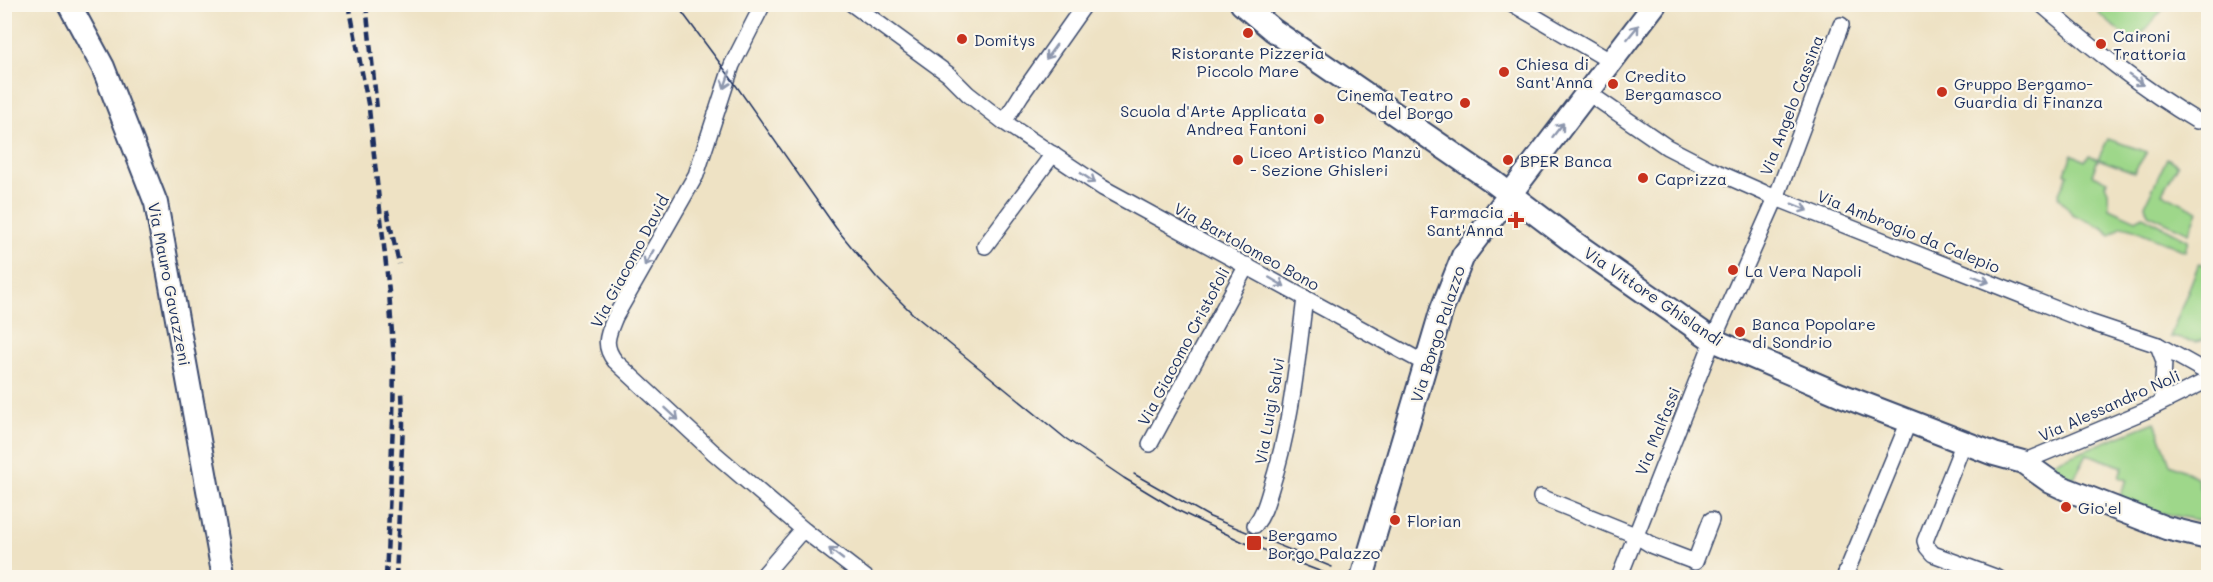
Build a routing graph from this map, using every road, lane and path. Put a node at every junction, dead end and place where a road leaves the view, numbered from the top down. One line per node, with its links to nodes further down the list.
1 (69, 4): 36 (street, Via Mauro Gavazzeni)
2 (763, 4): 33 (street, Via Giacomo David, one-way to 33)
3 (852, 4): 13 (street, Via Bartolomeo Bono)
4 (1086, 4): 13 (street, one-way to 13)
5 (1242, 4): 15 (street, Via Vittore Ghislandi)
6 (1513, 4): 10 (street)
7 (1655, 4): 10 (street, Via Borgo Palazzo, one-way to 7)
8 (2041, 4): 12 (street, one-way to 12)
9 (1841, 25): 16 (street, Via Angelo Cassina)
10 (1610, 61): 11 (street, Via Borgo Palazzo)
11 (1587, 92): 15 (street, Via Borgo Palazzo, one-way to 11); 16 (street, Via Ambrogio da Calepio)
12 (2208, 119)
13 (1004, 122): 14 (street, Via Bartolomeo Bono)
14 (1053, 154): 17 (street); 18 (street, Via Bartolomeo Bono, one-way to 18)
15 (1510, 194): 20 (street, Via Vittore Ghislandi); 22 (street, Via Borgo Palazzo)
16 (1776, 198): 20 (street, Via Angelo Cassina); 21 (street, Via Ambrogio da Calepio, one-way to 21)
17 (985, 246)
18 (1247, 265): 19 (street, Via Bartolomeo Bono, one-way to 19); 28 (street, Via Giacomo Cristofoli)
19 (1305, 298): 22 (street, Via Bartolomeo Bono); 32 (street, Via Luigi Salvi)
20 (1713, 340): 26 (street, Via Vittore Ghislandi); 34 (street, Via Malfassi)
21 (2158, 345): 23 (street, Via Ambrogio da Calepio); 25 (street)
22 (1426, 364): 39 (street, Via Borgo Palazzo)
23 (2208, 373)
24 (2208, 380): 25 (street, Via Alessandro Noli)
25 (2162, 402): 29 (street, Via Alessandro Noli)
26 (1909, 421): 27 (street, Via Vittore Ghislandi); 41 (street)
27 (1964, 442): 29 (street, Via Vittore Ghislandi); 42 (street)
28 (1150, 444)
29 (2023, 462): 35 (street, Via Vittore Ghislandi)
30 (1541, 497): 34 (street)
31 (1711, 520): 34 (street)
32 (1255, 525)
33 (805, 531): 37 (street); 38 (street, Via Giacomo David, one-way to 33)
34 (1635, 535): 40 (street, Via Malfassi)
35 (2208, 538)
36 (224, 578)
37 (761, 578)
38 (866, 578)
39 (1362, 578)
40 (1619, 578)
41 (1844, 578)
42 (1998, 578)

